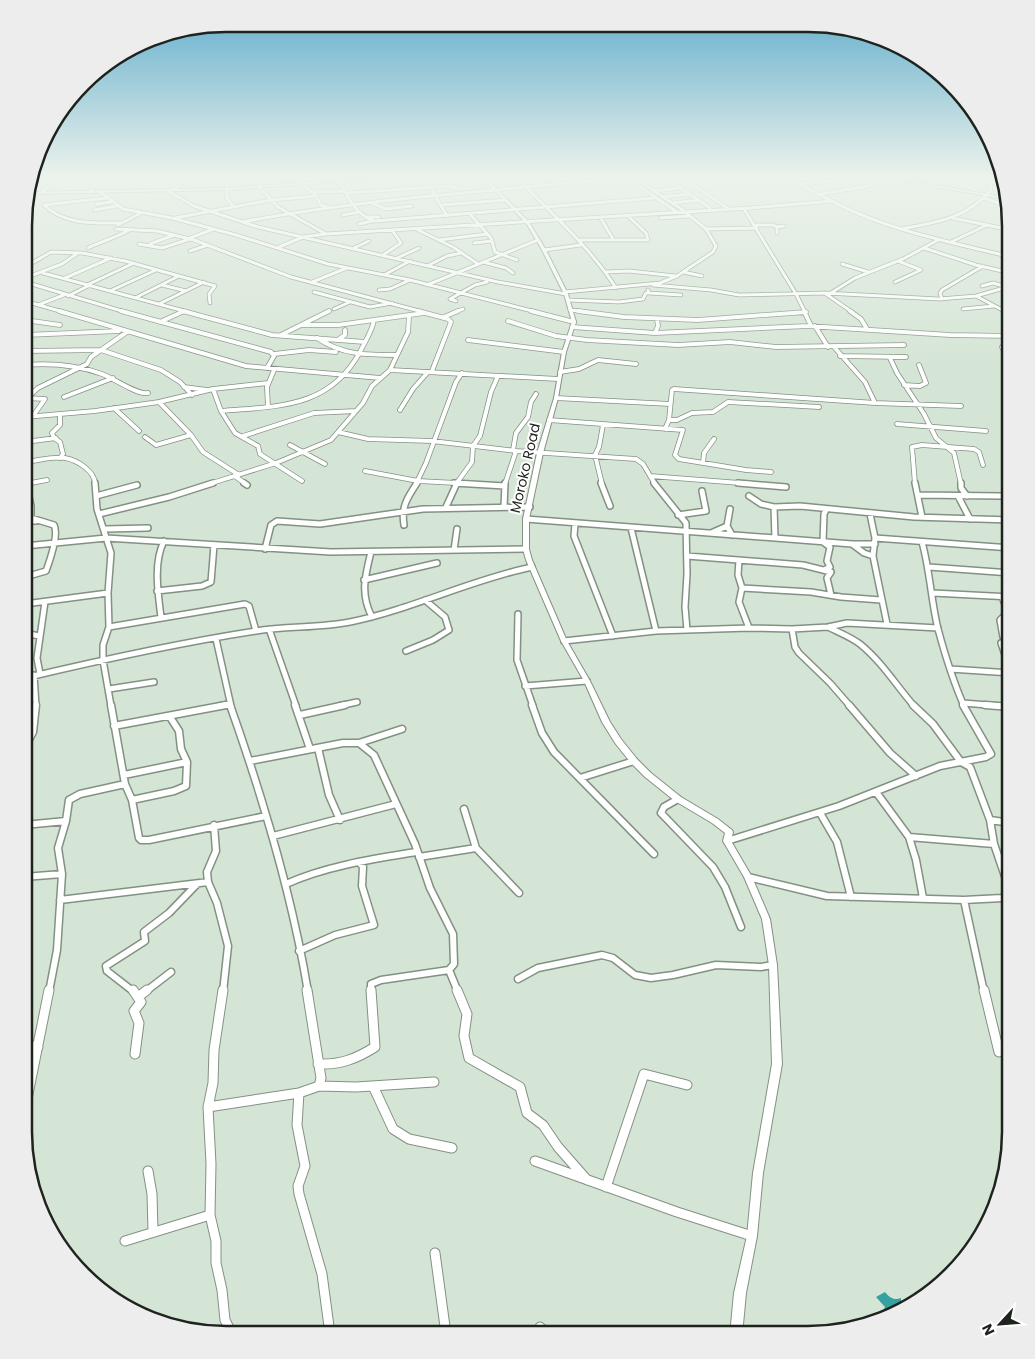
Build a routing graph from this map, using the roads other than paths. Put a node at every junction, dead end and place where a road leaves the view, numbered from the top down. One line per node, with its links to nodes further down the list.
1 (102, 241): 27 (street)
2 (158, 241): 23 (street)
3 (182, 241): 23 (street)
4 (197, 241): 24 (street)
5 (259, 241): 26 (street)
6 (293, 241): 26 (street)
7 (324, 241): 28 (street)
8 (369, 241): 28 (street)
9 (400, 241): 35 (street)
10 (442, 241): 34 (street)
11 (488, 241): 21 (street)
12 (492, 241): 36 (street)
13 (535, 241): 36 (street)
14 (539, 241): 31 (street)
15 (579, 241): 25 (street)
16 (715, 241): 55 (street)
17 (764, 241): 88 (street)
18 (936, 241): 30 (street)
19 (947, 241): 20 (street)
20 (950, 242): 37 (street)
21 (474, 243)
22 (138, 244): 23 (street)
23 (148, 245)
24 (208, 245): 32 (street); 67 (street)
25 (581, 245): 31 (street); 54 (street)
26 (279, 247): 50 (street)
27 (88, 248)
28 (354, 248): 35 (street)
29 (419, 248): 39 (street)
30 (924, 248): 42 (street); 49 (street)
31 (544, 250): 91 (street)
32 (190, 251)
33 (78, 253): 38 (street); 44 (street); 57 (street)
34 (461, 253): 46 (street); 48 (street)
35 (383, 255): 39 (street)
36 (502, 255): 40 (street); 43 (street)
37 (1002, 255)
38 (111, 258): 45 (street); 64 (street)
39 (397, 258): 41 (street)
40 (517, 260)
41 (410, 261): 48 (street); 59 (street)
42 (898, 261): 56 (street); 69 (street)
43 (483, 262): 46 (street); 58 (street)
44 (32, 263)
45 (134, 263): 51 (street); 72 (street)
46 (478, 264): 53 (street)
47 (842, 264): 56 (street)
48 (429, 265): 53 (street)
49 (983, 266): 52 (street); 94 (street)
50 (347, 268): 59 (street); 67 (street)
51 (157, 269): 61 (street); 81 (street)
52 (1002, 271)
53 (458, 272): 73 (street); 91 (street)
54 (606, 272): 62 (street); 78 (street)
55 (683, 272): 62 (street); 63 (street)
56 (868, 272): 89 (street)
57 (44, 273): 60 (street); 64 (street)
58 (513, 273)
59 (384, 275): 65 (street)
60 (32, 276)
61 (179, 276): 66 (street); 71 (street)
62 (677, 276): 74 (street)
63 (702, 276)
64 (65, 278): 72 (street)
65 (410, 280): 73 (street); 80 (street)
66 (204, 282): 82 (street); 98 (street)
67 (312, 282): 99 (street)
68 (486, 282): 84 (street)
69 (895, 282)
70 (32, 284): 90 (street)
71 (162, 284): 82 (street); 93 (street)
72 (88, 285): 81 (street); 90 (street)
73 (428, 285): 84 (street)
74 (653, 285): 75 (street); 88 (street)
75 (646, 286): 78 (street); 85 (street)
76 (982, 286): 77 (street)
77 (1002, 286)
78 (616, 288): 91 (street)
79 (1002, 288): 92 (street)
80 (379, 290)
81 (110, 291): 93 (street)
82 (186, 291): 101 (street)
83 (314, 292): 96 (street)
84 (459, 293): 95 (street); 121 (street)
85 (650, 293): 87 (street); 91 (street)
86 (825, 293): 88 (street); 89 (street); 124 (street)
87 (681, 294)
88 (796, 294): 112 (street)
89 (830, 294): 94 (street)
90 (66, 295): 100 (street); 119 (street)
91 (566, 295): 107 (street)
92 (976, 296): 94 (street); 103 (street)
93 (135, 298): 101 (street)
94 (942, 299)
95 (456, 301)
96 (350, 302): 99 (street); 104 (street)
97 (32, 303): 100 (street)
98 (210, 303)
99 (394, 303): 111 (street)
100 (36, 304): 102 (street); 126 (street)
101 (158, 304): 110 (street)
102 (32, 305)
103 (994, 306): 106 (street); 109 (street)
104 (334, 309)
105 (463, 309): 114 (street)
106 (963, 309)
107 (570, 310): 115 (street); 121 (street)
108 (329, 311): 120 (street)
109 (1002, 311)
110 (182, 312): 119 (street); 129 (street)
111 (427, 312): 113 (street); 114 (street)
112 (806, 312): 115 (street); 123 (street)
113 (408, 316): 116 (street); 145 (street)
114 (444, 317): 156 (street)
115 (657, 319): 127 (street)
116 (374, 320): 120 (street); 135 (street)
117 (32, 321): 122 (street)
118 (508, 321): 132 (street)
119 (160, 322): 143 (street)
120 (302, 324): 129 (street)
121 (573, 324): 127 (street); 132 (street, Moroko Road)
122 (60, 325)
123 (813, 326): 124 (street); 127 (street); 137 (street)
124 (867, 329): 130 (street)
125 (345, 330): 133 (street)
126 (125, 331): 128 (street); 139 (street); 153 (street)
127 (655, 333)
128 (32, 335)
129 (283, 335): 131 (street)
130 (1002, 336)
131 (317, 338): 133 (street); 142 (street)
132 (569, 338): 137 (street); 141 (street, Moroko Road)
133 (339, 339): 135 (street)
134 (468, 340): 141 (street)
135 (365, 342): 144 (street)
136 (904, 345): 138 (street)
137 (828, 347): 138 (street)
138 (834, 347): 146 (street)
139 (101, 350): 140 (street); 152 (street); 166 (street)
140 (32, 351)
141 (564, 352): 157 (street, Moroko Road)
142 (343, 353): 143 (street); 144 (street)
143 (274, 354): 153 (street)
144 (359, 355): 145 (street); 159 (street)
145 (396, 355): 155 (street)
146 (840, 356): 147 (street); 176 (street)
147 (890, 358): 148 (street); 165 (street)
148 (906, 358)
149 (636, 364): 157 (street)
150 (32, 365): 152 (street)
151 (919, 365): 165 (street)
152 (78, 368): 161 (street); 168 (street)
153 (267, 368): 154 (street)
154 (274, 370): 159 (street); 164 (street)
155 (390, 370): 156 (street); 162 (street)
156 (430, 372): 158 (street); 183 (street)
157 (560, 372): 163 (street, Moroko Road)
158 (462, 373): 160 (street); 203 (street)
159 (342, 375): 162 (street); 179 (street)
160 (498, 376): 163 (street); 205 (street)
161 (113, 378): 171 (street); 174 (street)
162 (380, 378): 185 (street)
163 (558, 379): 173 (street, Moroko Road)
164 (268, 383): 167 (street); 179 (street)
165 (904, 385): 178 (street)
166 (184, 387): 167 (street); 170 (street)
167 (211, 390): 170 (street); 184 (street)
168 (32, 393)
169 (536, 394): 207 (street)
170 (192, 395): 175 (street)
171 (64, 396)
172 (32, 398): 187 (street)
173 (556, 398): 177 (street); 188 (street, Moroko Road)
174 (151, 402): 175 (street); 182 (street)
175 (159, 402): 197 (street)
176 (875, 403): 177 (street); 178 (street)
177 (670, 404): 189 (street)
178 (916, 404): 180 (street); 192 (street)
179 (268, 406): 184 (street)
180 (961, 406)
181 (819, 407): 189 (street)
182 (114, 408): 186 (street); 194 (street)
183 (400, 410)
184 (221, 411): 198 (street)
185 (356, 411): 196 (street); 198 (street)
186 (60, 414): 187 (street); 200 (street)
187 (33, 416)
188 (549, 420): 191 (street); 209 (street, Moroko Road)
189 (669, 420): 193 (street)
190 (897, 424): 192 (street)
191 (603, 425): 193 (street); 210 (street)
192 (932, 427): 195 (street); 206 (street)
193 (665, 429): 214 (street)
194 (139, 431)
195 (986, 431)
196 (338, 432): 203 (street); 208 (street)
197 (191, 435): 199 (street); 219 (street)
198 (243, 436): 213 (street)
199 (145, 437)
200 (56, 438): 202 (street); 211 (street)
201 (714, 439): 214 (street)
202 (32, 441)
203 (432, 441): 205 (street); 222 (street)
204 (290, 445): 208 (street)
205 (474, 446): 207 (street); 225 (street)
206 (942, 446): 216 (street); 231 (street); 235 (street)
207 (514, 450): 209 (street); 228 (street)
208 (302, 453): 213 (street); 215 (street)
209 (540, 453): 210 (street); 240 (street, Moroko Road)
210 (595, 456): 220 (street); 237 (street)
211 (60, 458): 212 (street); 232 (street)
212 (32, 461)
213 (276, 463): 219 (street); 223 (street)
214 (703, 463): 218 (street)
215 (325, 464)
216 (983, 465)
217 (365, 470): 222 (street)
218 (771, 472)
219 (238, 476): 227 (street); 245 (street)
220 (650, 476): 229 (street); 247 (street)
221 (47, 480): 224 (street)
222 (418, 480): 225 (street); 244 (street)
223 (302, 481)
224 (32, 483)
225 (457, 483): 228 (street); 238 (street)
226 (137, 485): 232 (street)
227 (247, 485)
228 (505, 486): 239 (street)
229 (786, 487)
230 (702, 491): 247 (street)
231 (918, 494): 234 (street); 249 (street)
232 (96, 496): 245 (street)
233 (749, 496): 241 (street)
234 (958, 496): 235 (street); 251 (street)
235 (967, 496): 236 (street)
236 (1001, 496)
237 (610, 506)
238 (446, 507): 239 (street); 244 (street)
239 (504, 507): 240 (street)
240 (530, 507): 250 (street, Moroko Road)
241 (774, 507): 243 (street); 266 (street)
242 (730, 509): 257 (street)
243 (826, 510): 246 (street); 269 (street)
244 (402, 513): 256 (street); 277 (street)
245 (99, 514): 260 (street)
246 (870, 514): 249 (street); 268 (street)
247 (678, 515): 262 (street)
248 (32, 518): 252 (street)
249 (922, 518): 251 (street)
250 (526, 519): 255 (street); 276 (street, Moroko Road)
251 (970, 519): 253 (street)
252 (40, 520): 254 (street); 271 (street)
253 (1002, 520)
254 (32, 521)
255 (575, 524): 259 (street); 317 (street)
256 (404, 526)
257 (727, 526): 263 (street); 264 (street)
258 (148, 528): 260 (street)
259 (631, 528): 262 (street); 313 (street)
260 (105, 529): 265 (street)
261 (457, 529): 278 (street)
262 (687, 532): 263 (street); 280 (street)
263 (709, 533): 264 (street)
264 (732, 535): 266 (street)
265 (106, 538): 267 (street); 271 (street); 292 (street)
266 (775, 538): 269 (street)
267 (164, 541): 274 (street); 291 (street)
268 (875, 541): 270 (street); 272 (street); 281 (street)
269 (823, 542): 272 (street); 286 (street)
270 (922, 542): 275 (street); 285 (street)
271 (52, 544): 273 (street); 288 (street)
272 (852, 544): 281 (street)
273 (32, 545)
274 (214, 545): 277 (street); 291 (street)
275 (1002, 547)
276 (526, 548): 278 (street); 284 (street, Moroko Road)
277 (265, 549): 279 (street)
278 (454, 550): 279 (street)
279 (371, 552): 289 (street)
280 (687, 556): 282 (street); 311 (street)
281 (874, 556): 297 (street)
282 (739, 560): 286 (street); 290 (street)
283 (437, 563): 289 (street)
284 (532, 567): 296 (street); 319 (street, Moroko Road)
285 (929, 567): 287 (street); 293 (street)
286 (826, 569): 294 (street)
287 (1002, 572)
288 (32, 574)
289 (364, 580): 302 (street)
290 (742, 588): 294 (street); 307 (street)
291 (158, 591): 301 (street)
292 (108, 592): 298 (street); 306 (street)
293 (934, 593): 295 (street); 309 (street)
294 (831, 594): 297 (street)
295 (1002, 597)
296 (425, 600): 302 (street); 320 (street)
297 (881, 600): 304 (street)
298 (44, 602): 299 (street); 316 (street)
299 (32, 603)
300 (518, 614): 328 (street)
301 (161, 617): 306 (street); 312 (street)
302 (372, 617): 310 (street)
303 (1002, 618): 315 (street)
304 (887, 624): 305 (street); 309 (street)
305 (828, 627): 308 (street); 344 (street)
306 (109, 628): 321 (street)
307 (750, 628): 308 (street); 311 (street)
308 (792, 628): 346 (street)
309 (938, 628): 322 (street)
310 (269, 629): 312 (street); 334 (street)
311 (687, 630): 313 (street)
312 (256, 631): 318 (street)
313 (656, 632): 317 (street)
314 (32, 634): 316 (street)
315 (1002, 634)
316 (39, 636): 324 (street)
317 (613, 636): 319 (street)
318 (216, 639): 321 (street); 332 (street)
319 (564, 641): 326 (street, Moroko Road)
320 (406, 650)
321 (103, 660): 324 (street); 329 (street)
322 (950, 669): 323 (street); 331 (street)
323 (1002, 672)
324 (37, 675): 325 (street); 338 (street)
325 (32, 676)
326 (586, 681): 328 (street); 342 (street, Moroko Road)
327 (154, 682): 329 (street)
328 (526, 686): 347 (street)
329 (109, 689): 336 (street)
330 (357, 702): 334 (street)
331 (963, 703): 333 (street); 344 (street)
332 (230, 704): 335 (street); 341 (street)
333 (1002, 706)
334 (300, 715): 340 (street)
335 (170, 716): 336 (street); 343 (street)
336 (114, 726): 345 (street)
337 (402, 729): 339 (street)
338 (32, 735)
339 (359, 744): 340 (street); 352 (street)
340 (314, 748): 341 (street); 356 (street)
341 (250, 760): 354 (street)
342 (634, 761): 347 (street); 350 (street, Moroko Road)
343 (187, 762): 345 (street); 351 (street)
344 (961, 762): 346 (street); 357 (street)
345 (124, 775): 348 (street)
346 (916, 776): 349 (street)
347 (580, 778): 367 (street)
348 (125, 784): 351 (street); 358 (street)
349 (876, 792): 355 (street); 363 (street)
350 (678, 798): 364 (street, Moroko Road); 383 (street)
351 (132, 800): 361 (street)
352 (396, 804): 356 (street); 368 (street)
353 (464, 809): 366 (street)
354 (266, 813): 361 (street); 362 (street)
355 (820, 813): 364 (street); 378 (street)
356 (340, 820): 362 (street)
357 (990, 820): 359 (street); 365 (street)
358 (66, 821): 360 (street); 371 (street)
359 (1002, 822)
360 (32, 824)
361 (214, 825): 374 (street)
362 (273, 836): 376 (street)
363 (909, 837): 365 (street); 379 (street)
364 (727, 841): 373 (street)
365 (994, 844): 370 (street)
366 (476, 848): 368 (street); 377 (street)
367 (654, 854)
368 (417, 855): 369 (street); 386 (street)
369 (359, 862): 376 (street); 384 (street)
370 (1002, 866)
371 (62, 874): 372 (street); 381 (street)
372 (32, 876)
373 (748, 877): 378 (street); 385 (street)
374 (208, 882): 375 (street); 401 (street)
375 (197, 884): 381 (street); 389 (street)
376 (286, 884): 384 (street)
377 (519, 893)
378 (851, 897): 379 (street)
379 (923, 898): 382 (street)
380 (1002, 898): 382 (street)
381 (60, 900): 391 (street)
382 (964, 900): 392 (street)
383 (741, 927)
384 (299, 951): 394 (street)
385 (772, 965): 388 (street); 409 (street)
386 (449, 970): 394 (street); 405 (street)
387 (171, 972): 389 (street)
388 (518, 979)
389 (138, 996): 393 (street)
390 (32, 1046): 391 (street)
391 (38, 1047): 395 (street)
392 (999, 1052)
393 (135, 1054)
394 (318, 1064): 398 (street)
395 (32, 1076)
396 (434, 1082): 399 (street)
397 (687, 1084): 406 (street)
398 (319, 1086): 399 (street); 400 (street)
399 (374, 1086): 402 (street)
400 (299, 1093): 401 (street); 413 (street)
401 (208, 1107): 407 (street)
402 (452, 1148)
403 (535, 1161): 405 (street)
404 (148, 1170): 408 (street)
405 (587, 1180): 406 (street)
406 (606, 1187): 409 (street)
407 (210, 1215): 408 (street); 412 (street)
408 (154, 1231): 410 (street)
409 (752, 1236): 415 (street)
410 (125, 1241)
411 (435, 1253): 414 (street)
412 (228, 1326)
413 (329, 1326)
414 (445, 1326)
415 (737, 1326)

